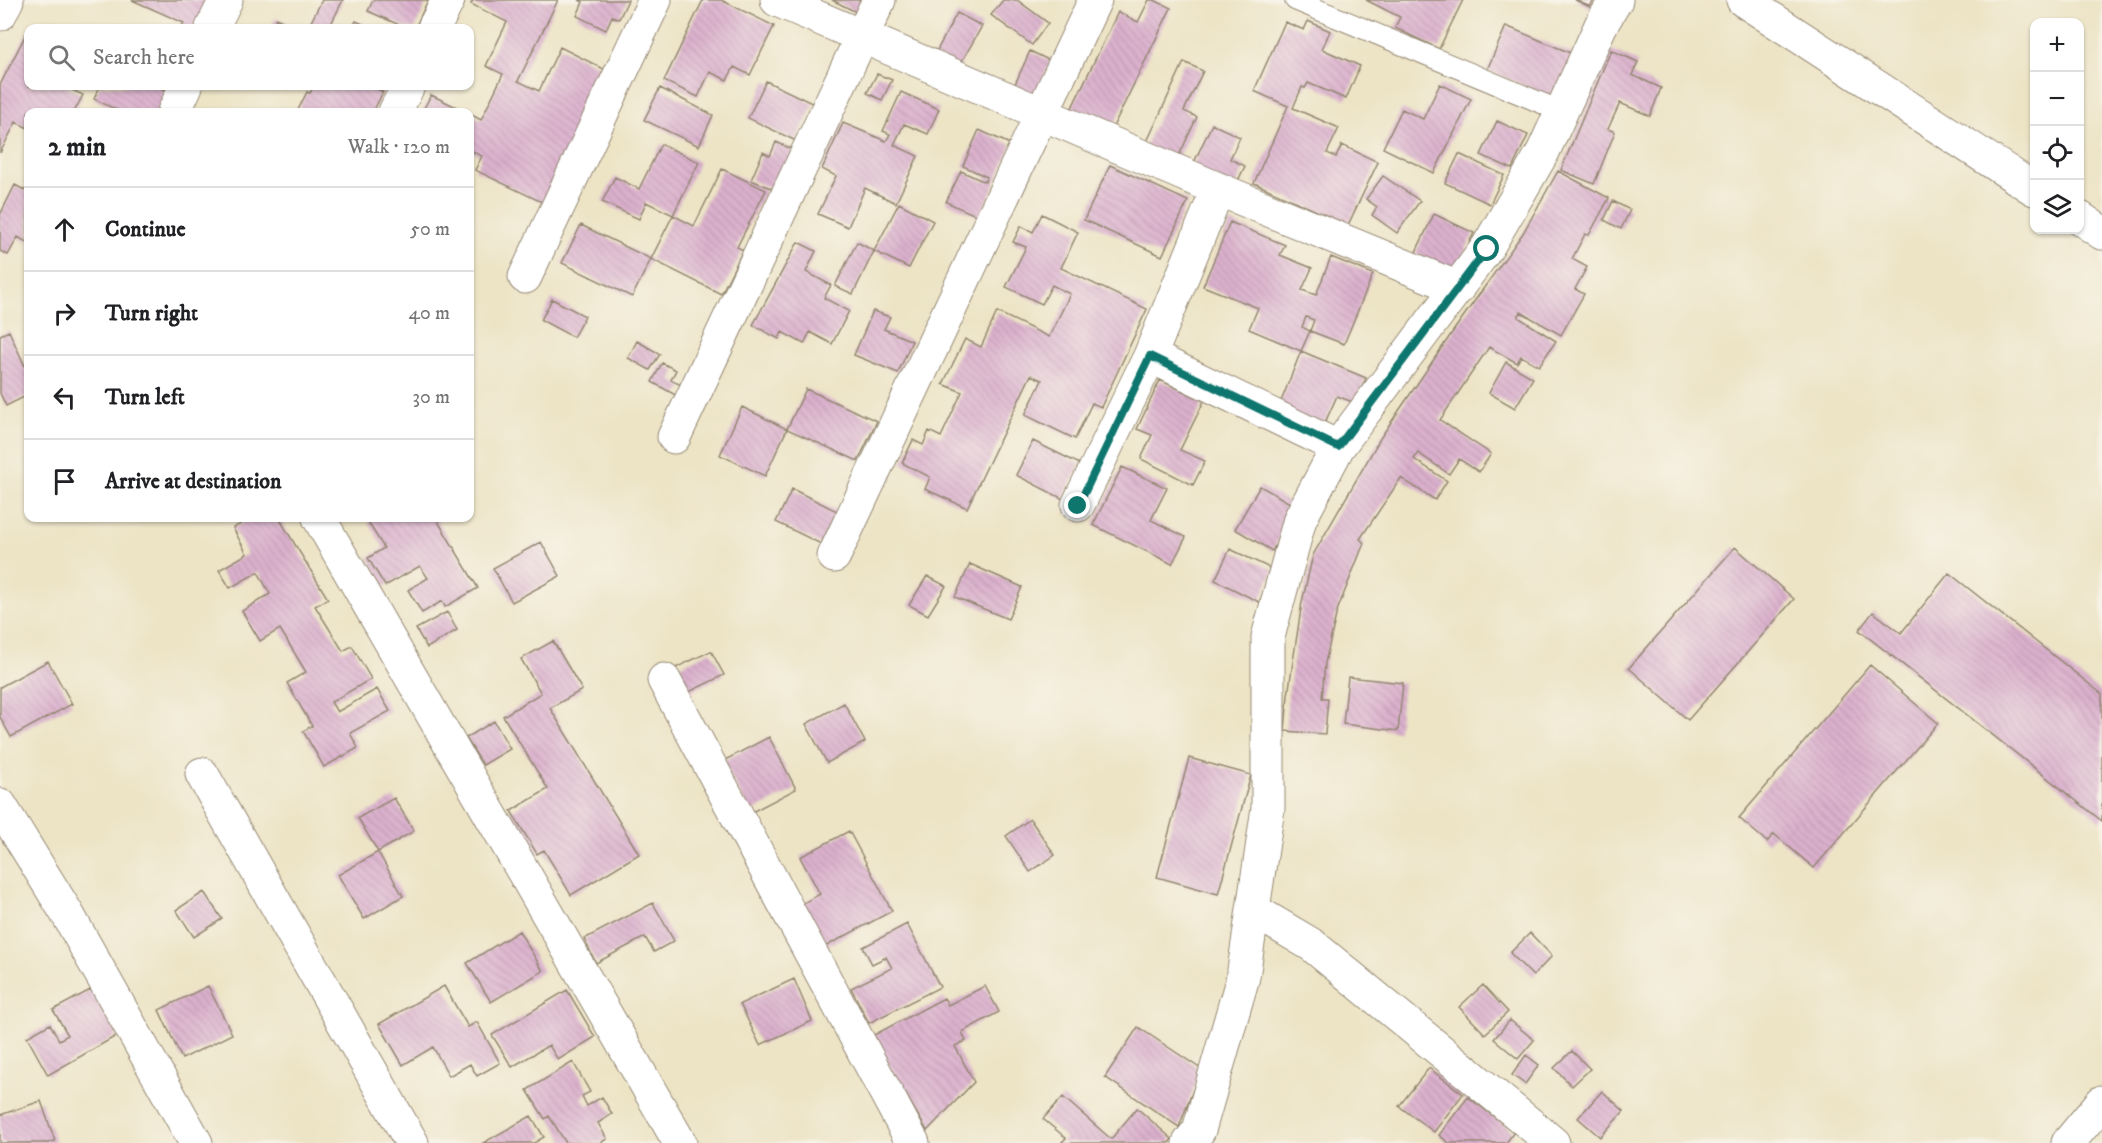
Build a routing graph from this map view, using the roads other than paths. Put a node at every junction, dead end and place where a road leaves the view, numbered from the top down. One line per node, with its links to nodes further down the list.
1 (7, 0): 11 (street)
2 (226, 0): 12 (street)
3 (448, 0): 13 (street)
4 (655, 0): 25 (street)
5 (777, 0): 14 (street)
6 (879, 0): 14 (street)
7 (1095, 0): 20 (street)
8 (1295, 0): 19 (lane)
9 (1616, 0): 19 (street)
10 (1743, 0): 21 (street)
11 (0, 14)
12 (215, 24)
13 (436, 24)
14 (862, 36): 20 (street); 28 (street)
15 (184, 90): 17 (street)
16 (406, 90): 18 (street)
17 (176, 108)
18 (397, 108)
19 (1563, 112): 26 (street)
20 (1040, 113): 22 (street); 32 (street)
21 (2030, 186)
22 (1218, 189): 26 (street); 27 (street)
23 (2084, 221): 24 (street)
24 (2102, 233)
25 (525, 277)
26 (1458, 288): 29 (street)
27 (1150, 356): 29 (street); 30 (street)
28 (674, 437)
29 (1338, 447): 36 (street)
30 (1078, 506)
31 (320, 522): 40 (street)
32 (834, 556)
33 (663, 680): 41 (street)
34 (202, 774): 39 (street)
35 (0, 805): 38 (street)
36 (1253, 910): 42 (street); 43 (street)
37 (2102, 1102): 44 (street)
38 (196, 1143)
39 (412, 1143)
40 (680, 1143)
41 (913, 1143)
42 (1189, 1143)
43 (1553, 1143)
44 (2067, 1143)

